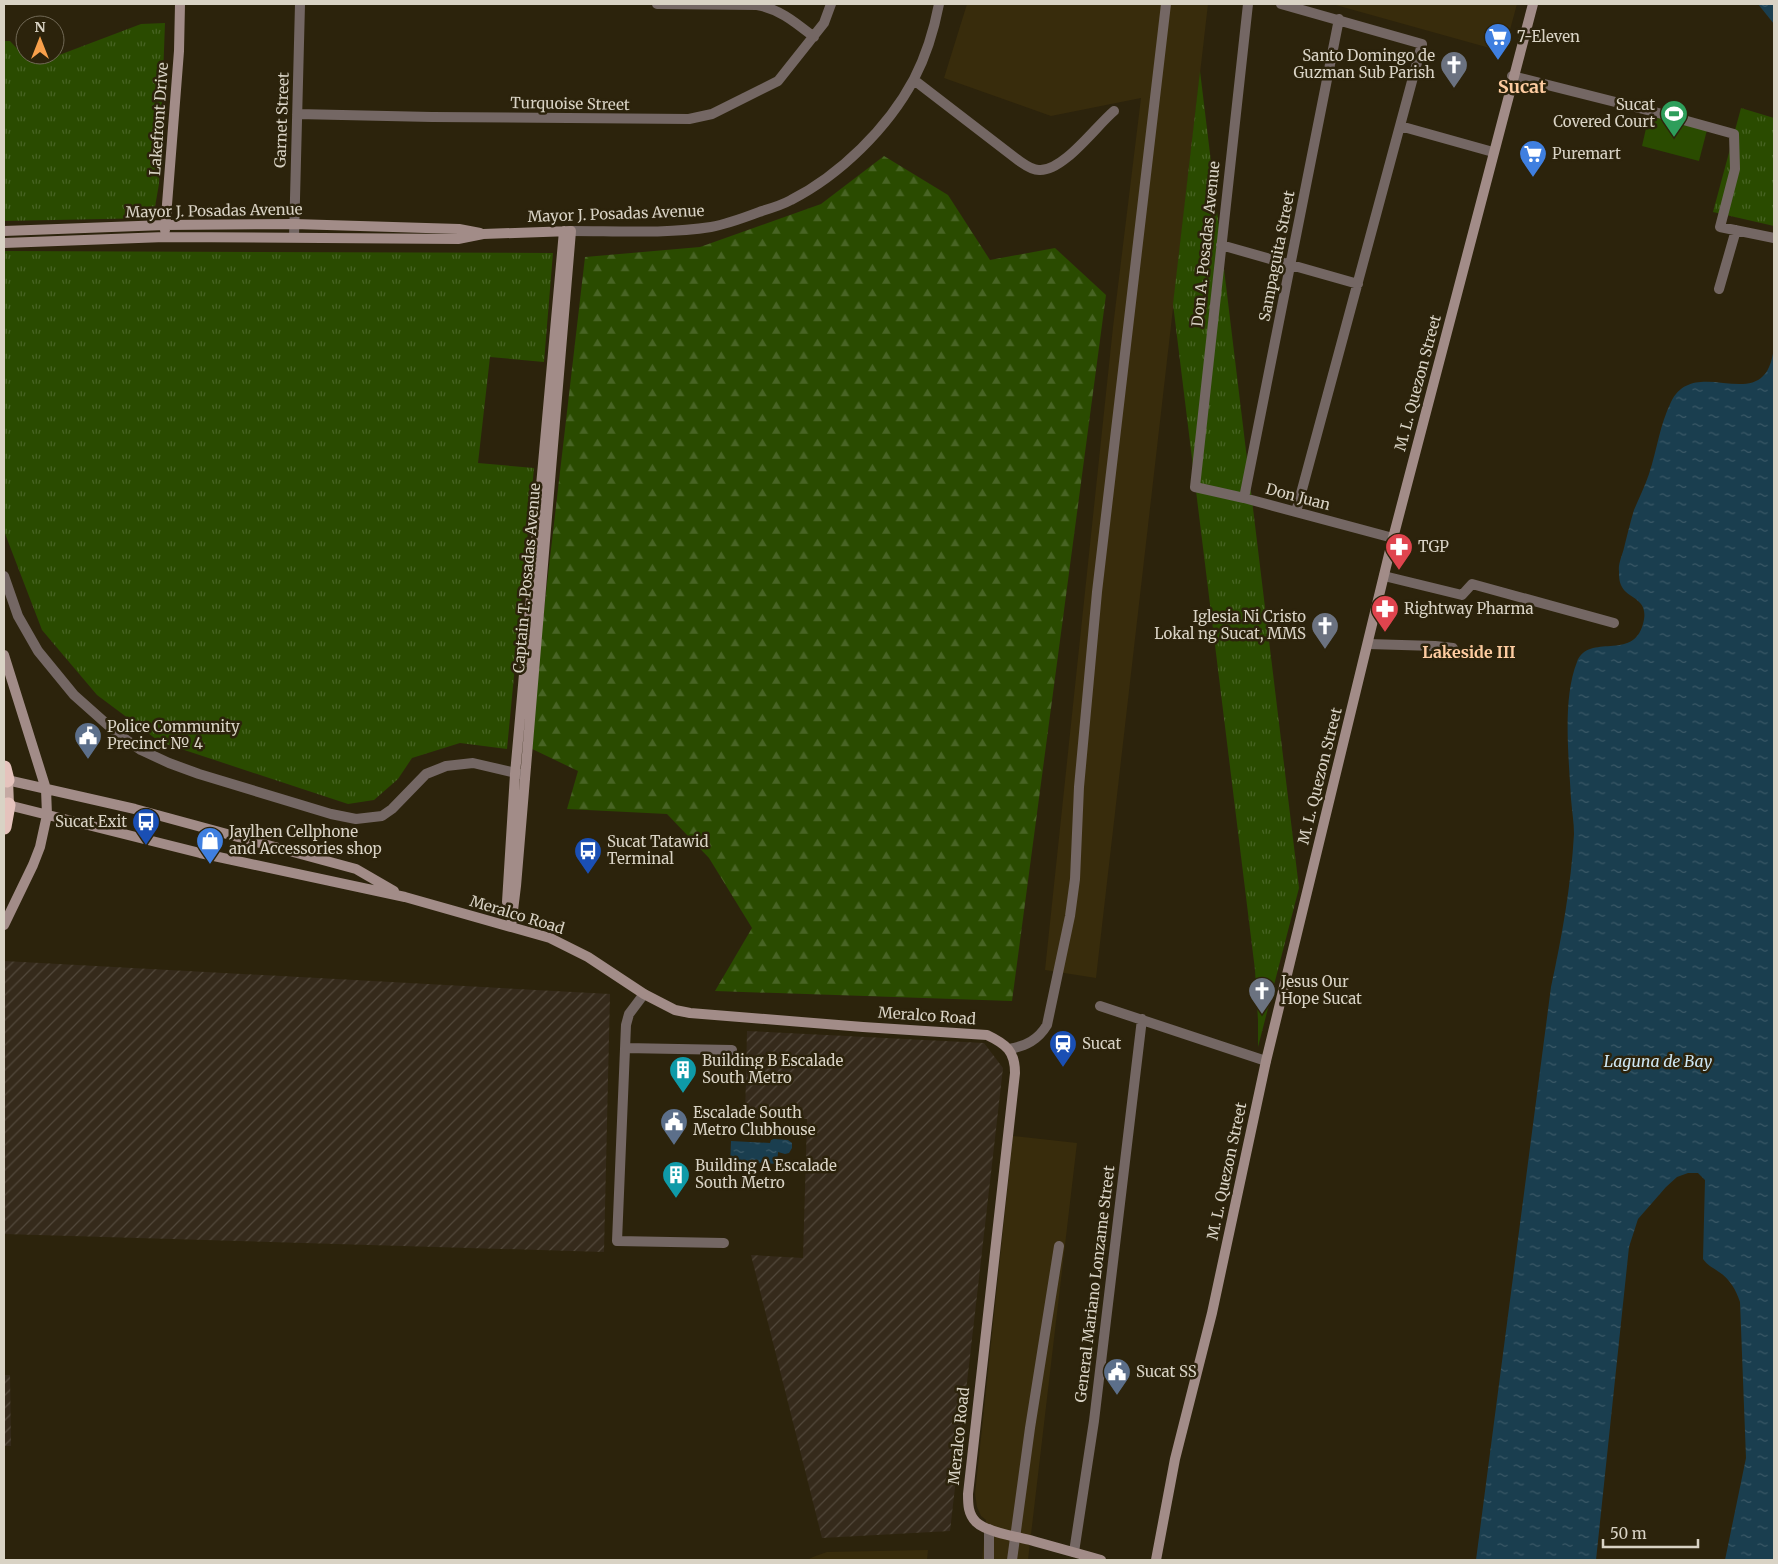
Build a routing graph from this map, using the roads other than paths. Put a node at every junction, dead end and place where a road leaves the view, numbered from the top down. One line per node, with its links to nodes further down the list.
1 (180, 4): 19 (main road, Lakefront Drive)
2 (300, 4): 15 (street, Garnet Street)
3 (657, 4): 11 (street)
4 (831, 4): 11 (street, Turquoise Street)
5 (939, 4): 13 (street, Mayor J. Posadas Avenue)
6 (1166, 4): 55 (street)
7 (1248, 4): 28 (street, Don A. Posadas Avenue)
8 (1281, 4): 10 (street)
9 (1532, 4): 12 (main road, M. L. Quezon Street)
10 (1339, 19): 16 (street); 29 (street, Sampaguita Street)
11 (814, 37): 15 (street, Turquoise Street)
12 (1512, 76): 17 (main road, M. L. Quezon Street); 20 (street)
13 (914, 80): 14 (street); 22 (street, Mayor J. Posadas Avenue)
14 (1114, 111)
15 (297, 114): 18 (street, Garnet Street)
16 (1400, 126): 17 (street); 30 (street)
17 (1493, 152): 35 (main road, M. L. Quezon Street)
18 (294, 224): 19 (main road, Mayor J. Posadas Avenue); 23 (main road, Mayor J. Posadas Avenue); 25 (street, Garnet Street)
19 (165, 225): 21 (main road, Mayor J. Posadas Avenue); 24 (main road, Lakefront Drive)
20 (1736, 230): 26 (street); 31 (street)
21 (4, 231)
22 (567, 231): 23 (main road, Mayor J. Posadas Avenue); 42 (main road, Captain T. Posadas Avenue)
23 (483, 234): 25 (main road, Mayor J. Posadas Avenue)
24 (165, 237): 25 (main road, Mayor J. Posadas Avenue); 27 (main road, Mayor J. Posadas Avenue)
25 (294, 237)
26 (1774, 238)
27 (4, 243)
28 (1221, 244): 29 (street); 32 (street, Don A. Posadas Avenue)
29 (1291, 265): 30 (street); 33 (street, Sampaguita Street)
30 (1358, 284): 34 (street)
31 (1719, 289)
32 (1195, 487): 33 (street, Don Juan)
33 (1244, 498): 34 (street, Don Juan)
34 (1296, 512): 35 (street, Don Juan)
35 (1393, 538): 37 (main road, M. L. Quezon Street)
36 (4, 576): 42 (street)
37 (1384, 576): 38 (street); 39 (main road, M. L. Quezon Street)
38 (1614, 623)
39 (1368, 644): 40 (street); 57 (main road, M. L. Quezon Street)
40 (1454, 648)
41 (4, 655): 44 (main road)
42 (520, 775): 50 (main road, Captain T. Posadas Avenue)
43 (5, 776): 44 (main road, Meralco Road); 45 (main road)
44 (46, 789): 46 (main road); 48 (main road, Meralco Road)
45 (6, 804): 46 (main road, Meralco Road); 47 (highway)
46 (47, 815): 48 (main road, Meralco Road); 49 (main road)
47 (4, 827)
48 (405, 897): 50 (main road, Meralco Road)
49 (4, 925)
50 (508, 926): 51 (main road, Meralco Road)
51 (644, 994): 54 (street); 55 (main road, Meralco Road)
52 (1100, 1006): 53 (street)
53 (1142, 1019): 57 (street); 62 (street, General Mariano Lonzame Street)
54 (625, 1048): 56 (street); 58 (street)
55 (1009, 1049): 60 (main road, Meralco Road)
56 (732, 1050)
57 (1266, 1061): 66 (main road, M. L. Quezon Street)
58 (724, 1243)
59 (1059, 1246): 61 (street)
60 (990, 1529): 61 (main road, Meralco Road); 63 (street)
61 (1014, 1538): 62 (main road, Meralco Road); 64 (street)
62 (1074, 1552): 65 (main road, Meralco Road)
63 (989, 1560)
64 (1012, 1560)
65 (1101, 1560)
66 (1156, 1560)

